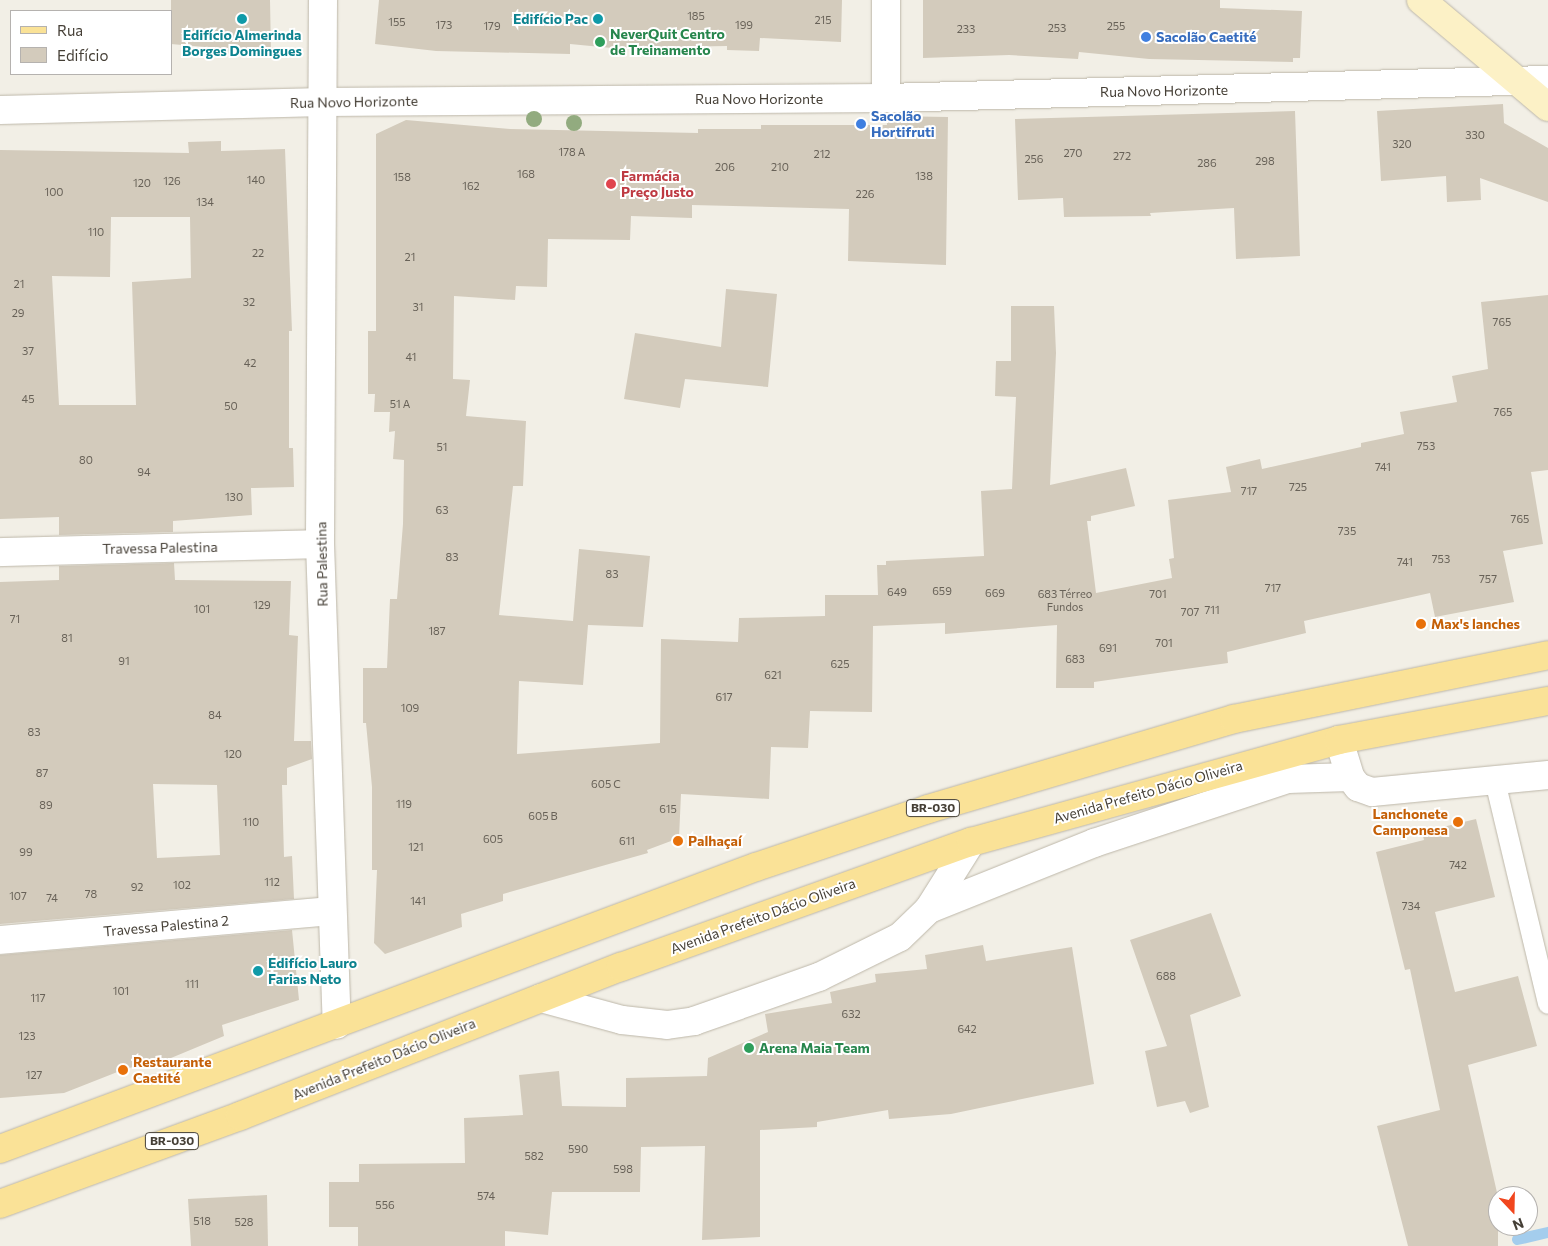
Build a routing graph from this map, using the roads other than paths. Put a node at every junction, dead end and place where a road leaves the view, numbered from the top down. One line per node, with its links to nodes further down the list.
1 (323, 0): 7 (street, Rua Palestina)
2 (886, 0): 6 (street)
3 (1421, 0): 5 (main road)
4 (1548, 80): 5 (street, Rua Novo Horizonte)
5 (1518, 82): 6 (street, Rua Novo Horizonte); 8 (main road)
6 (886, 98): 7 (street, Rua Novo Horizonte)
7 (324, 102): 9 (street, Rua Novo Horizonte); 10 (street, Rua Palestina)
8 (1548, 107)
9 (0, 110)
10 (320, 544): 11 (street, Travessa Palestina); 20 (street, Rua Palestina)
11 (0, 552)
12 (1548, 656): 24 (main road, BR-030)
13 (1548, 701): 14 (main road, Avenida Prefeito Dácio Oliveira / BR-030)
14 (1339, 740): 16 (street); 18 (main road, Avenida Prefeito Dácio Oliveira / BR-030)
15 (1548, 775): 17 (street)
16 (1350, 778): 17 (street); 19 (street)
17 (1495, 781): 23 (lane)
18 (971, 842): 19 (street); 22 (main road, Avenida Prefeito Dácio Oliveira / BR-030)
19 (929, 909): 22 (street)
20 (332, 911): 21 (street, Travessa Palestina 2); 24 (street, Rua Palestina)
21 (0, 940)
22 (541, 998): 26 (main road, Avenida Prefeito Dácio Oliveira / BR-030)
23 (1548, 1004)
24 (337, 1026): 25 (main road, BR-030)
25 (0, 1149)
26 (0, 1204)

